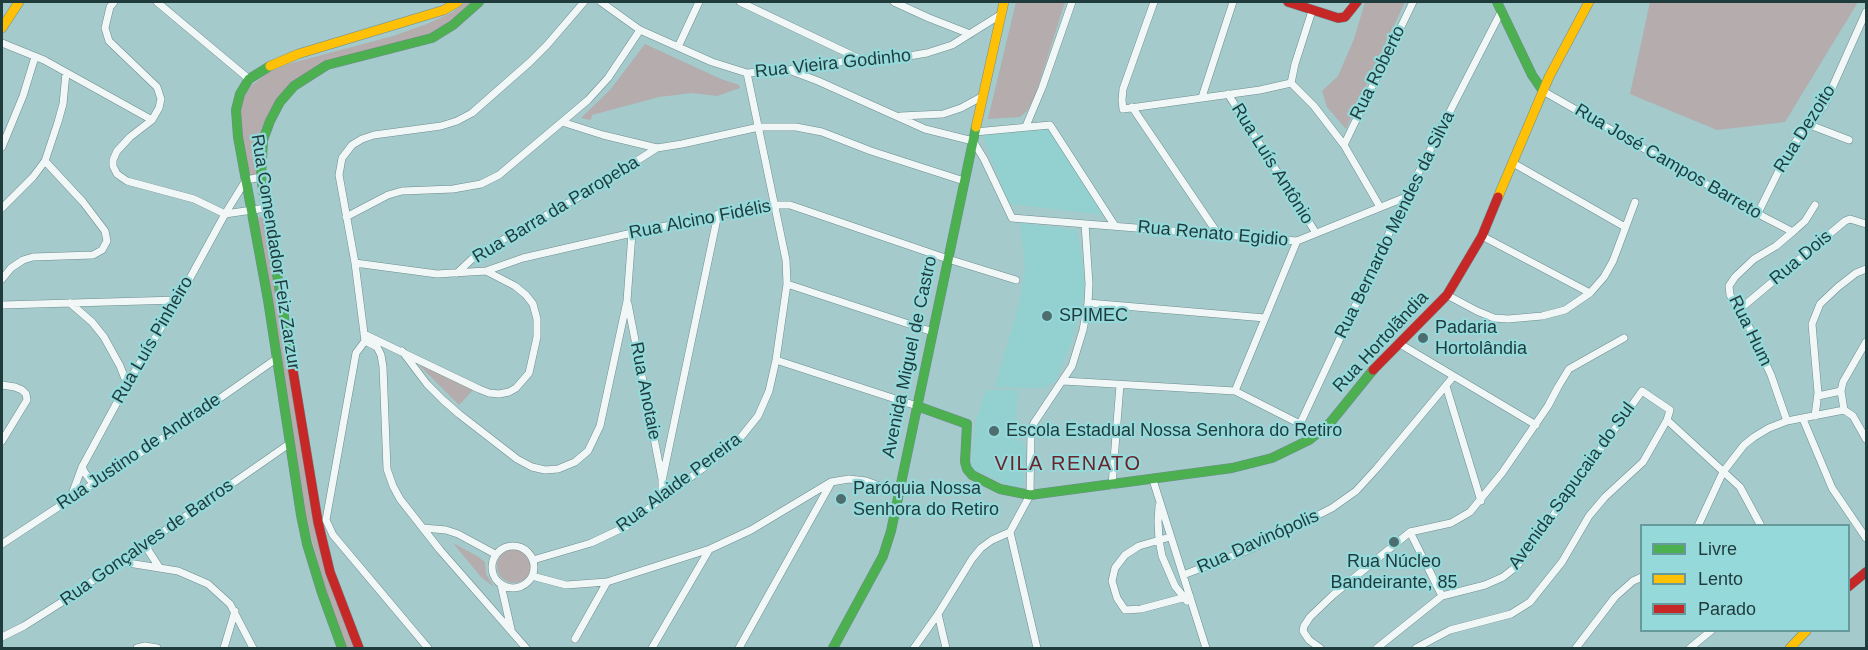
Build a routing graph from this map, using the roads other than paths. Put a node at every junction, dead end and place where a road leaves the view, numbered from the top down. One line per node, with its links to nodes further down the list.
1 (19, 2): 24 (street)
2 (114, 2): 42 (street)
3 (157, 2): 34 (street)
4 (458, 2): 34 (street)
5 (477, 2): 54 (street, Rua Comendador Feiz Zarzur)
6 (584, 2): 68 (street)
7 (601, 2): 25 (street, Rua Vieira Godinho)
8 (699, 2): 28 (street)
9 (740, 2): 30 (street)
10 (894, 2): 26 (street)
11 (1004, 2): 23 (street, Avenida Miguel de Castro)
12 (1072, 2): 45 (street)
13 (1154, 2): 40 (street)
14 (1233, 2): 39 (street)
15 (1288, 2): 20 (street)
16 (1357, 2): 20 (street)
17 (1413, 2): 49 (street, Rua Roberto)
18 (1497, 2): 21 (street)
19 (1589, 2): 36 (street, Rua Hortolãndia)
20 (1312, 11): 35 (street)
21 (1501, 12): 36 (street); 57 (street, Rua Bernardo Mendes da Silva)
22 (1866, 12): 44 (street, Rua Dezoito)
23 (1000, 15): 26 (street, Rua Vieira Godinho); 38 (street, Avenida Miguel de Castro)
24 (2, 28)
25 (640, 30): 28 (street, Rua Vieira Godinho); 43 (street)
26 (970, 34): 30 (street, Rua Vieira Godinho)
27 (2, 43): 29 (street)
28 (678, 47): 33 (street, Rua Vieira Godinho)
29 (35, 57): 32 (street); 50 (street)
30 (860, 59): 31 (street, Rua Vieira Godinho)
31 (789, 70): 33 (street, Rua Vieira Godinho); 41 (street)
32 (66, 73): 42 (street); 52 (street)
33 (747, 73): 46 (street, Rua Alaide Pereira)
34 (249, 79): 55 (street, Rua Comendador Feiz Zarzur)
35 (1291, 84): 37 (street); 49 (street)
36 (1543, 91): 53 (street, Rua Hortolãndia); 65 (street, Rua José Campos Barreto)
37 (1228, 94): 39 (street); 75 (street, Rua Luís Antônio)
38 (983, 96): 41 (street); 47 (street, Avenida Miguel de Castro)
39 (1202, 97): 40 (street)
40 (1132, 107): 76 (street)
41 (898, 116): 47 (street)
42 (152, 120): 66 (street)
43 (562, 122): 51 (street); 68 (street)
44 (1810, 125): 48 (street); 65 (street, Rua Dezoito)
45 (1026, 126): 47 (street); 71 (street)
46 (759, 127): 51 (street); 56 (street); 59 (street, Rua Alaide Pereira)
47 (974, 137): 56 (street, Avenida Miguel de Castro); 69 (street, Rua Renato Egidio)
48 (1849, 140)
49 (1344, 145): 61 (street)
50 (2, 147)
51 (657, 148): 83 (street, Rua Barra da Paropeba)
52 (45, 161): 62 (street); 84 (street)
53 (1513, 163): 72 (street); 77 (street, Rua Hortolãndia)
54 (261, 177): 55 (street); 63 (street, Rua Comendador Feiz Zarzur)
55 (246, 180): 64 (street, Rua Comendador Feiz Zarzur); 66 (street, Rua Luís Pinheiro)
56 (964, 181): 79 (street, Avenida Miguel de Castro)
57 (1406, 197): 61 (street, Rua Renato Egidio); 119 (street, Rua Bernardo Mendes da Silva)
58 (1635, 202): 72 (street)
59 (774, 205): 67 (street, Rua Alcino Fidélis); 79 (street, Rua Alcino Fidélis); 86 (street, Rua Alaide Pereira)
60 (1815, 205): 73 (street, Rua Hum)
61 (1380, 207): 75 (street, Rua Renato Egidio)
62 (2, 208)
63 (266, 208): 64 (street); 138 (street, Rua Comendador Feiz Zarzur)
64 (252, 210): 66 (street); 102 (street, Rua Comendador Feiz Zarzur)
65 (1758, 213): 73 (street, Rua José Campos Barreto)
66 (225, 214): 89 (street, Rua Luís Pinheiro)
67 (718, 214): 74 (street, Rua Alcino Fidélis); 128 (street)
68 (346, 218): 80 (street)
69 (1085, 224): 71 (street, Rua Renato Egidio); 92 (street)
70 (1866, 224): 94 (street, Rua Dois)
71 (1115, 226): 76 (street, Rua Renato Egidio)
72 (1625, 227): 87 (street)
73 (1793, 232): 94 (street, Rua Hum)
74 (632, 233): 82 (street, Rua Alcino Fidélis); 90 (street)
75 (1316, 233): 78 (street, Rua Renato Egidio)
76 (1218, 234): 78 (street, Rua Renato Egidio)
77 (1482, 236): 87 (street); 88 (street, Rua Hortolãndia)
78 (1297, 241): 95 (street, Rua Luís Antônio)
79 (948, 260): 85 (street, Rua Alcino Fidélis); 96 (street, Avenida Miguel de Castro)
80 (355, 263): 83 (street, Rua Alcino Fidélis); 97 (street)
81 (1866, 269): 112 (street)
82 (486, 271): 83 (street, Rua Alcino Fidélis); 101 (street)
83 (457, 273)
84 (2, 279)
85 (1016, 280)
86 (788, 284): 96 (street); 103 (street, Rua Alaide Pereira)
87 (1590, 293): 88 (street)
88 (1448, 296): 100 (street, Rua Hortolãndia)
89 (178, 300): 91 (street); 106 (street, Rua Luís Pinheiro)
90 (627, 302): 101 (street); 128 (street, Rua Anotaie)
91 (70, 303): 93 (street); 106 (street)
92 (1088, 303): 95 (street); 105 (street)
93 (2, 305)
94 (1740, 309): 118 (street, Rua Hum)
95 (1265, 318): 110 (street, Rua Luís Antônio)
96 (933, 332): 113 (street, Avenida Miguel de Castro)
97 (365, 337): 101 (street); 138 (street); 141 (street)
98 (1624, 338): 120 (street)
99 (1866, 342): 111 (street)
100 (1400, 344): 104 (street); 122 (street, Rua Hortolãndia)
101 (402, 351)
102 (276, 359): 124 (street, Rua Comendador Feiz Zarzur); 130 (street, Rua Justino de Andrade)
103 (776, 360): 113 (street); 135 (street, Rua Alaide Pereira)
104 (1453, 376): 109 (street, Rua Davinópolis); 120 (street)
105 (1063, 381): 108 (street); 133 (street)
106 (127, 384): 125 (street, Rua Luís Pinheiro)
107 (2, 385): 123 (street)
108 (1120, 385): 110 (street); 131 (street)
109 (1446, 386): 136 (street); 155 (street, Rua Davinópolis)
110 (1234, 391): 119 (street)
111 (1841, 391): 112 (street); 114 (street)
112 (1818, 396): 115 (street)
113 (917, 406): 132 (street, Avenida Miguel de Castro); 133 (street, Rua Hortolãndia)
114 (1844, 410): 115 (street); 121 (street)
115 (1815, 416): 116 (street)
116 (1803, 419): 118 (street); 145 (street)
117 (1667, 420): 126 (street); 161 (street, Avenida Sapucaia do Sul); 187 (street)
118 (1787, 421): 126 (street)
119 (1300, 424): 122 (street)
120 (1536, 425): 136 (street)
121 (1866, 437)
122 (1309, 440): 127 (street, Rua Hortolãndia)
123 (2, 441)
124 (289, 444): 147 (street, Rua Gonçalves de Barros); 174 (street, Rua Comendador Feiz Zarzur)
125 (82, 467): 130 (street); 134 (street, Rua Luís Pinheiro)
126 (1723, 472): 139 (street); 140 (street)
127 (1153, 480): 131 (street, Rua Hortolãndia); 137 (street)
128 (662, 481): 135 (street)
129 (831, 482): 132 (street); 149 (street); 179 (street)
130 (93, 484): 134 (street, Rua Justino de Andrade)
131 (1112, 485): 133 (street, Rua Hortolãndia)
132 (898, 493): 180 (street, Avenida Miguel de Castro)
133 (1030, 495): 142 (street)
134 (71, 497): 148 (street, Rua Justino de Andrade)
135 (662, 498): 151 (street, Rua Alaide Pereira)
136 (1480, 501): 143 (street)
137 (1160, 503): 144 (street); 146 (street)
138 (322, 521): 175 (street, Rua Comendador Feiz Zarzur); 176 (street)
139 (1698, 524)
140 (1760, 524)
141 (423, 528): 150 (street); 165 (street)
142 (1010, 532): 164 (street); 183 (street)
143 (1410, 532): 161 (street); 185 (street)
144 (1170, 537): 146 (street); 155 (street)
145 (1866, 538)
146 (1159, 540): 162 (street); 162 (street)
147 (148, 542): 152 (street, Rua Gonçalves de Barros); 153 (street)
148 (2, 544)
149 (710, 549): 158 (street); 178 (street)
150 (495, 554): 151 (street); 159 (street)
151 (533, 560): 156 (street)
152 (122, 562): 153 (street); 168 (street, Rua Gonçalves de Barros)
153 (159, 567): 163 (street)
154 (1866, 572): 160 (street)
155 (1183, 575): 162 (street)
156 (532, 576): 158 (street); 159 (street)
157 (1640, 577): 188 (street)
158 (607, 582): 169 (street)
159 (501, 585): 165 (street)
160 (1850, 585)
161 (1442, 596): 186 (street, Avenida Sapucaia do Sul)
162 (1188, 598): 184 (street)
163 (234, 611): 172 (street); 173 (street)
164 (938, 614): 181 (street); 182 (street)
165 (511, 632): 177 (street)
166 (1710, 632): 189 (street)
167 (1805, 632): 190 (street)
168 (2, 637)
169 (574, 639)
170 (137, 648): 171 (street)
171 (157, 648)
172 (224, 648)
173 (253, 648)
174 (342, 648)
175 (359, 648)
176 (428, 648)
177 (526, 648)
178 (652, 648)
179 (739, 648)
180 (833, 648)
181 (914, 648)
182 (946, 648)
183 (1037, 648)
184 (1205, 648)
185 (1320, 648)
186 (1377, 648)
187 (1416, 648)
188 (1576, 648)
189 (1690, 648)
190 (1790, 648)

